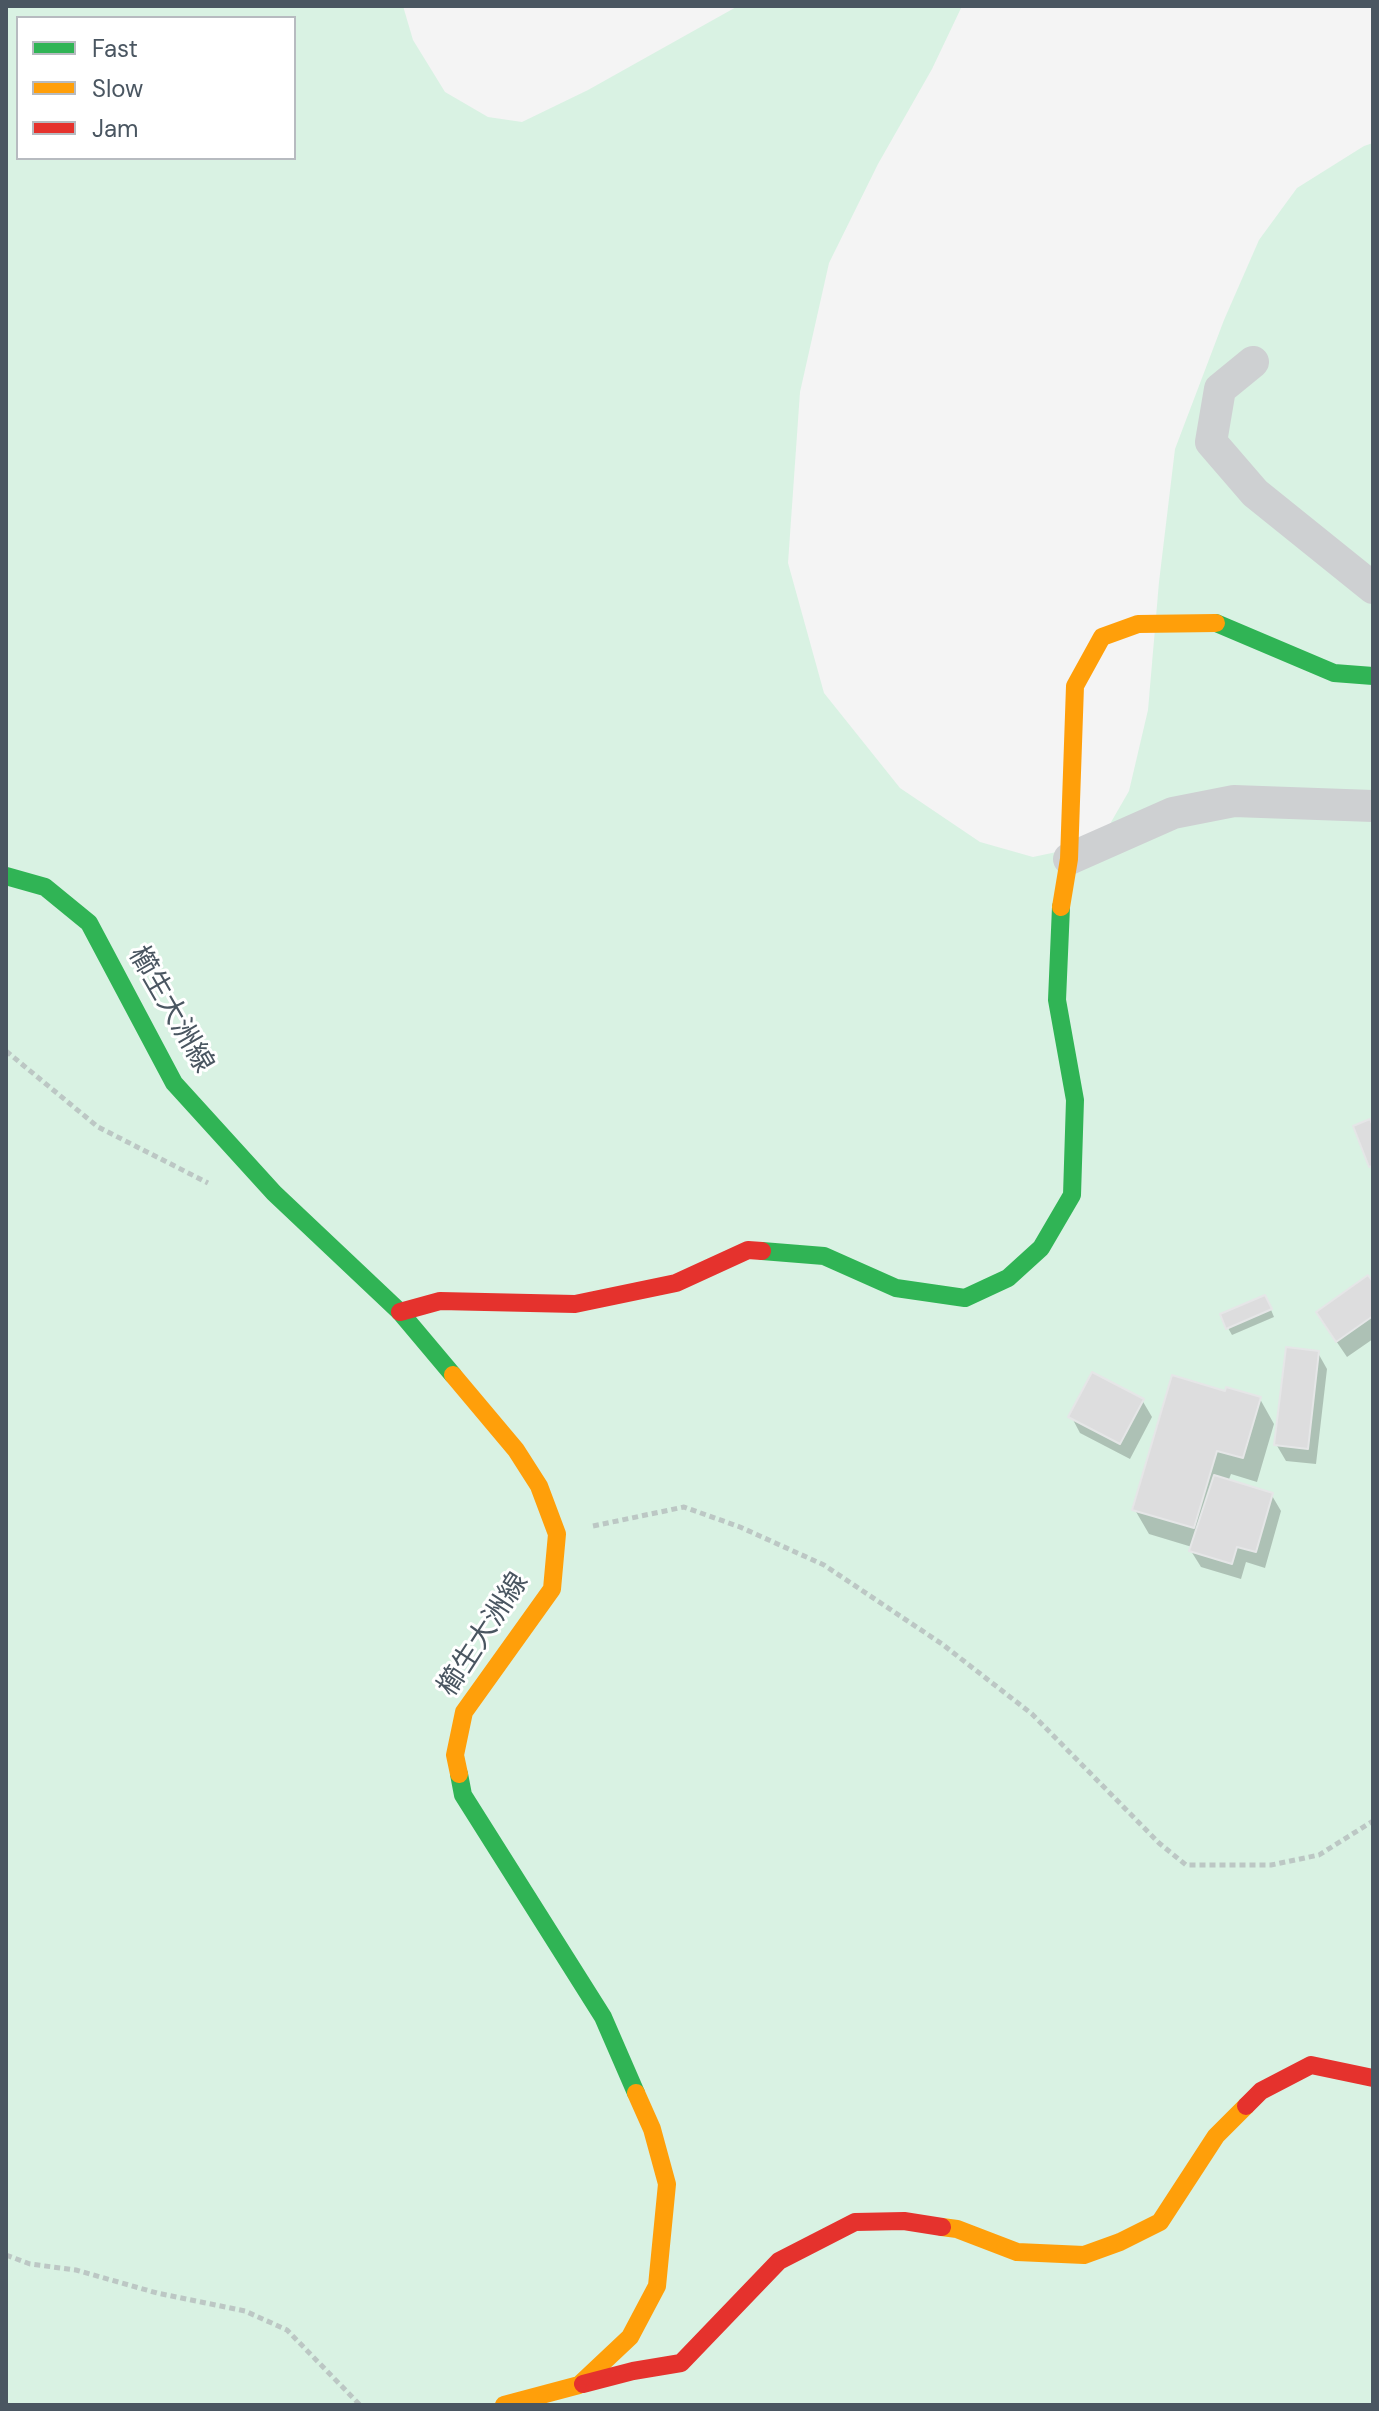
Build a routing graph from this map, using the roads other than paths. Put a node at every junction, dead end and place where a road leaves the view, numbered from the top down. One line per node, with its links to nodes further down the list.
1 (1253, 362): 2 (street)
2 (1373, 588)
3 (1373, 676): 5 (street)
4 (1373, 806): 5 (street)
5 (1069, 859): 7 (street)
6 (6, 876): 7 (street, 櫛生大洲線)
7 (400, 1312): 9 (street, 櫛生大洲線)
8 (1373, 2078): 9 (street)
9 (579, 2385): 10 (street, 櫛生大洲線)
10 (504, 2405)

